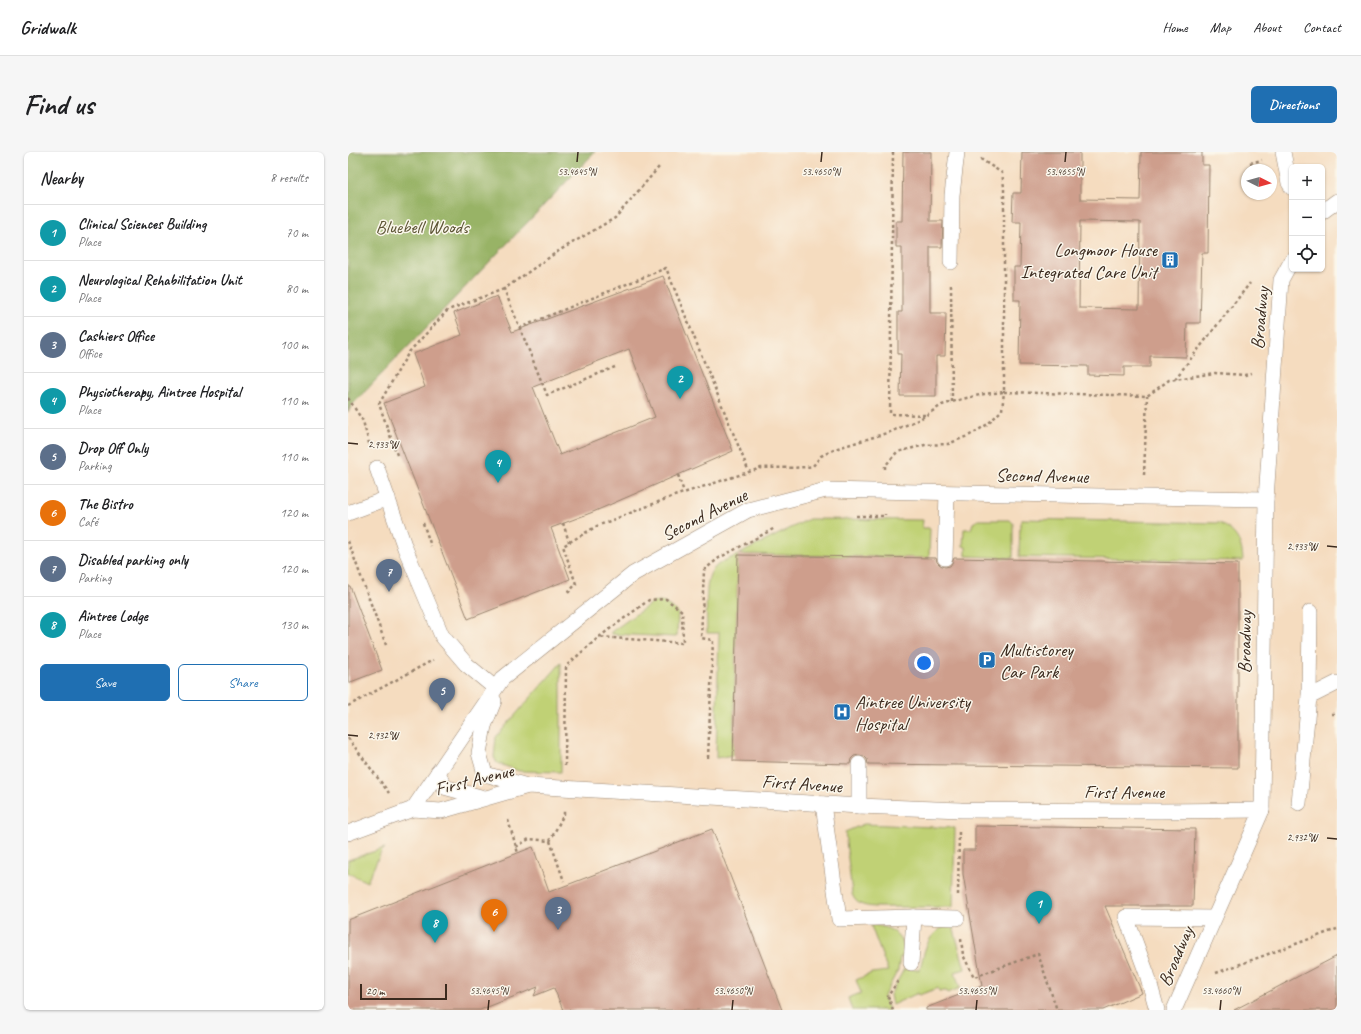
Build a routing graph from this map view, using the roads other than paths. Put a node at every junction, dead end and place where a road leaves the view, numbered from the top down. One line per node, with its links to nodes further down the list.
1 (957, 152): 6 (lane)
2 (1283, 152): 3 (lane)
3 (1289, 183)
4 (1337, 200): 5 (lane)
5 (1325, 210)
6 (951, 262)
7 (1289, 265): 11 (lane, Broadway)
8 (377, 468): 10 (lane)
9 (947, 493): 11 (lane, Second Avenue); 13 (lane); 16 (lane, Second Avenue)
10 (388, 498): 12 (lane); 16 (lane)
11 (1266, 498): 26 (lane, Broadway)
12 (348, 513)
13 (945, 558)
14 (1310, 612): 17 (lane)
15 (1337, 683): 17 (lane)
16 (498, 684): 19 (lane, Second Avenue); 20 (lane)
17 (1309, 697): 22 (lane)
18 (859, 764): 24 (lane)
19 (438, 772): 21 (lane); 25 (lane, Second Avenue)
20 (528, 786): 21 (lane, First Avenue); 23 (lane, First Avenue)
21 (485, 798): 25 (lane, First Avenue)
22 (1299, 803)
23 (823, 804): 24 (lane, First Avenue); 28 (lane)
24 (859, 806): 26 (lane, First Avenue)
25 (413, 809): 27 (lane, First Avenue)
26 (1262, 810): 30 (lane, Broadway)
27 (348, 833)
28 (914, 917): 29 (lane); 31 (lane)
29 (957, 918)
30 (1213, 918): 32 (lane); 33 (lane, Broadway)
31 (911, 963)
32 (1157, 1010)
33 (1174, 1010)

